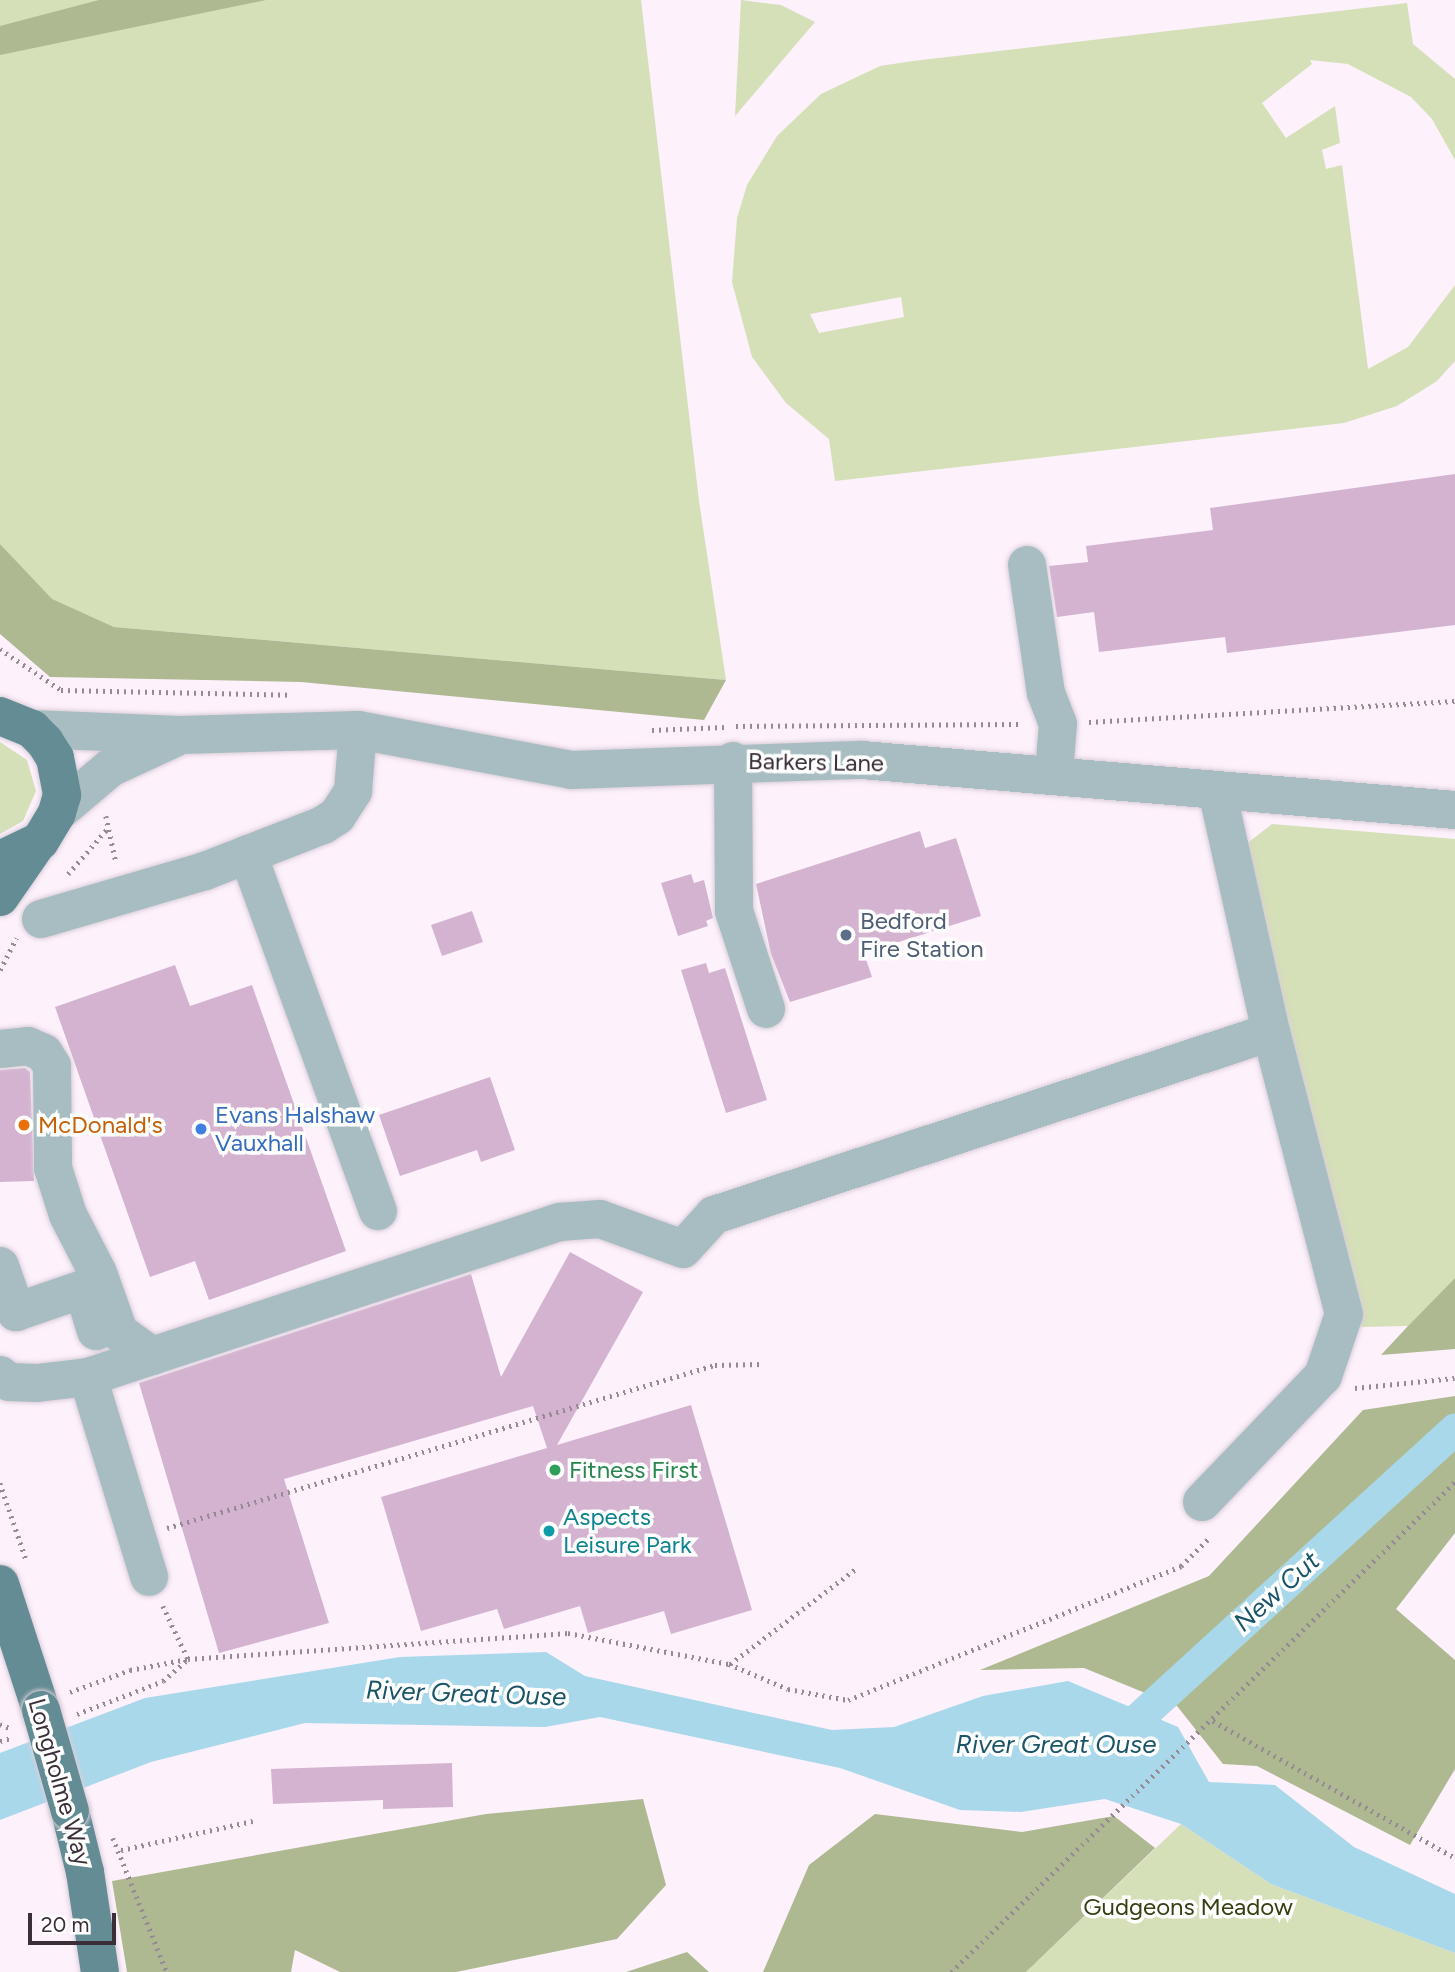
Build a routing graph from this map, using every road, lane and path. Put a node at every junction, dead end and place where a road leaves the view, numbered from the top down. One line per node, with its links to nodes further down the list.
1 (1027, 565): 12 (street)
2 (0, 649): 3 (path)
3 (298, 695)
4 (1455, 701): 6 (path)
5 (16, 723): 10 (street, Barkers Lane); 15 (main road)
6 (1081, 723)
7 (1036, 724): 9 (path)
8 (358, 730): 10 (street, Barkers Lane); 11 (street, Barkers Lane); 16 (street)
9 (649, 730)
10 (180, 735): 15 (street, Barkers Lane)
11 (733, 761): 12 (street, Barkers Lane); 20 (street)
12 (1054, 773): 13 (street, Barkers Lane)
13 (1217, 790): 14 (street, Barkers Lane); 22 (street)
14 (1455, 810)
15 (49, 827): 17 (main road); 18 (main road)
16 (248, 855): 19 (street); 25 (street)
17 (0, 860)
18 (0, 897)
19 (41, 919)
20 (765, 1009)
21 (0, 1027): 24 (street)
22 (1271, 1032): 27 (street); 34 (street)
23 (0, 1049): 24 (street)
24 (44, 1053): 27 (street)
25 (378, 1210)
26 (0, 1266): 31 (street)
27 (152, 1356): 31 (street)
28 (762, 1364): 35 (path)
29 (0, 1375): 31 (street)
30 (1455, 1378): 32 (path)
31 (78, 1379): 35 (street)
32 (1343, 1398)
33 (1455, 1482): 43 (path)
34 (1211, 1514): 41 (path)
35 (136, 1537): 37 (street)
36 (857, 1568): 41 (path)
37 (149, 1577): 40 (path)
38 (0, 1584): 39 (main road, Longholme Way)
39 (8, 1646): 42 (main road, Longholme Way)
40 (188, 1659): 41 (path); 42 (path); 42 (path)
41 (729, 1664)
42 (49, 1712): 44 (path); 50 (main road, Longholme Way, bridge)
43 (1213, 1721): 51 (path); 54 (path)
44 (0, 1724)
45 (10, 1738): 46 (path)
46 (0, 1741)
47 (253, 1821): 49 (path)
48 (107, 1829): 49 (path)
49 (121, 1850): 50 (path); 53 (path)
50 (82, 1858): 52 (main road, Longholme Way)
51 (1455, 1858)
52 (100, 1972)
53 (167, 1972)
54 (951, 1972)

